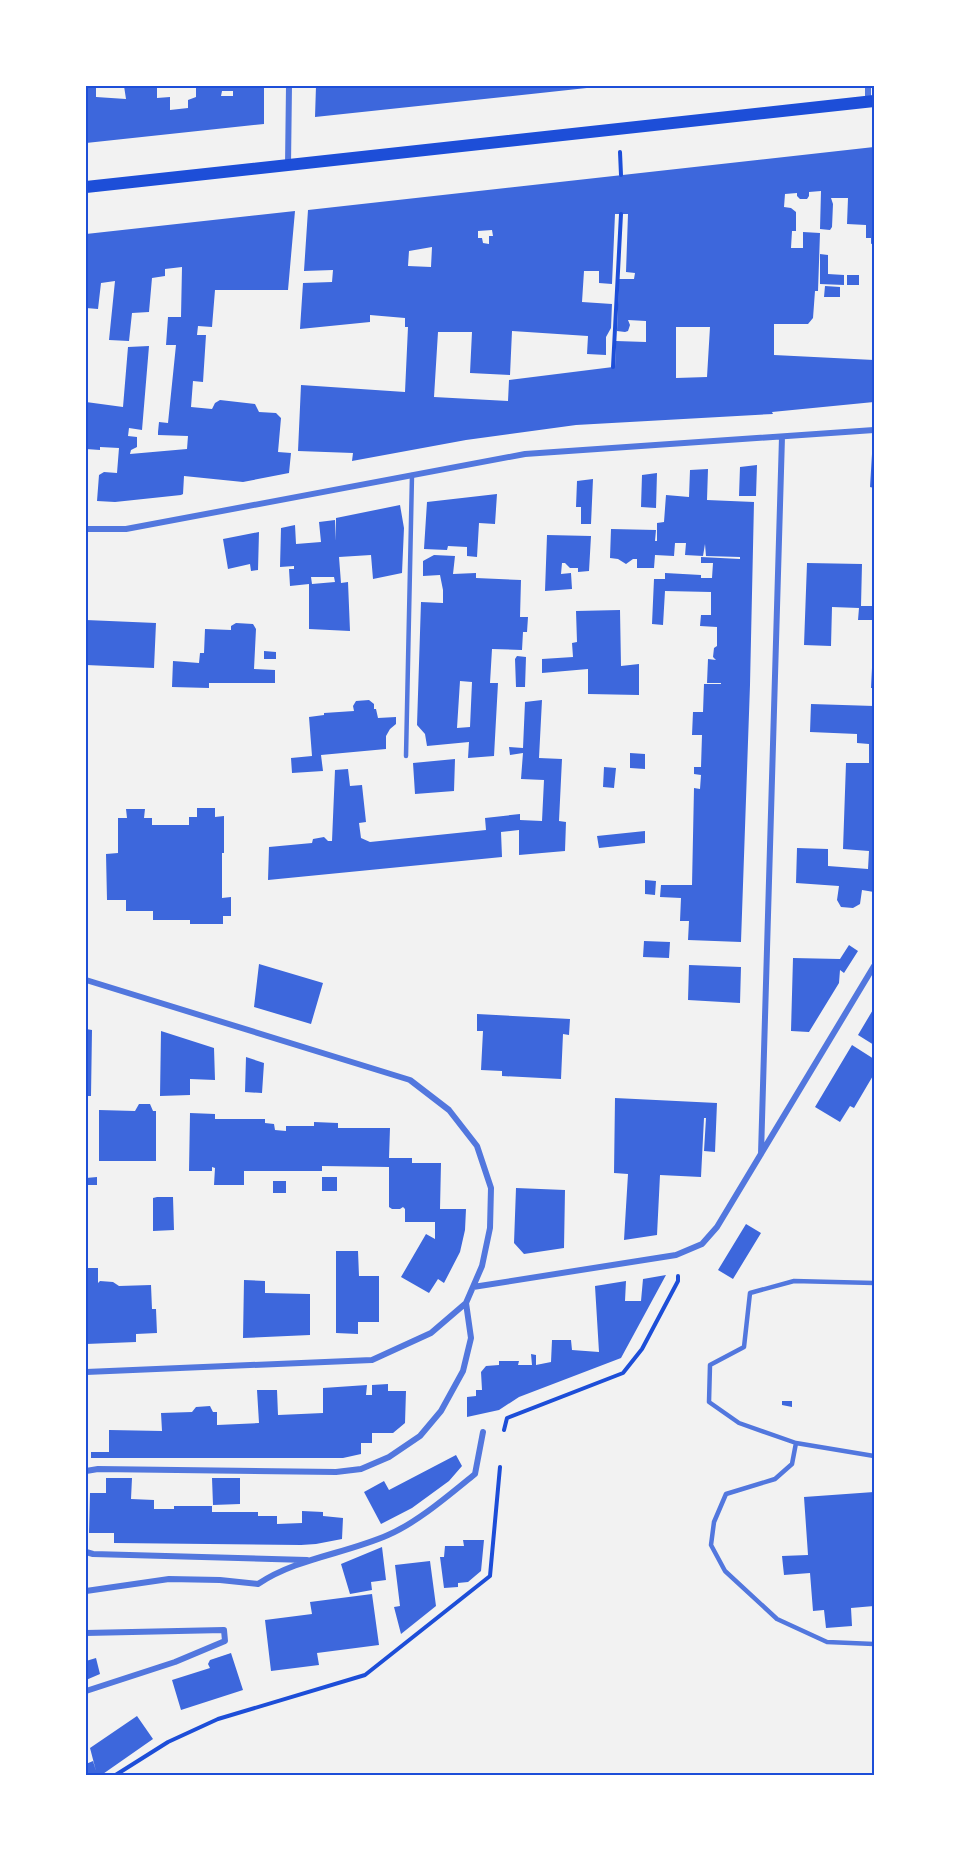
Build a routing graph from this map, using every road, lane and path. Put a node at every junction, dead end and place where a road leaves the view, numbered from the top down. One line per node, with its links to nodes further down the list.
1 (289, 86): 4 (street)
2 (868, 86): 3 (street)
3 (871, 101): 4 (main road)
4 (288, 165): 5 (main road)
5 (86, 187)
6 (621, 214): 7 (path)
7 (613, 368)
8 (874, 430): 9 (street)
9 (782, 436): 10 (street); 15 (street)
10 (412, 475): 11 (street); 12 (lane)
11 (86, 529)
12 (406, 756)
13 (874, 966): 15 (street)
14 (86, 980): 18 (street)
15 (761, 1154): 18 (street)
16 (678, 1281): 21 (path)
17 (874, 1283): 23 (lane)
18 (473, 1287): 19 (street)
19 (466, 1303): 20 (street); 25 (street)
20 (86, 1372)
21 (504, 1430)
22 (483, 1432): 28 (street)
23 (796, 1443): 24 (lane); 31 (lane)
24 (874, 1456)
25 (86, 1471)
26 (500, 1473): 33 (path)
27 (86, 1552): 28 (street)
28 (310, 1560): 29 (street)
29 (86, 1591)
30 (86, 1634): 32 (street)
31 (874, 1644)
32 (86, 1691)
33 (114, 1776)

